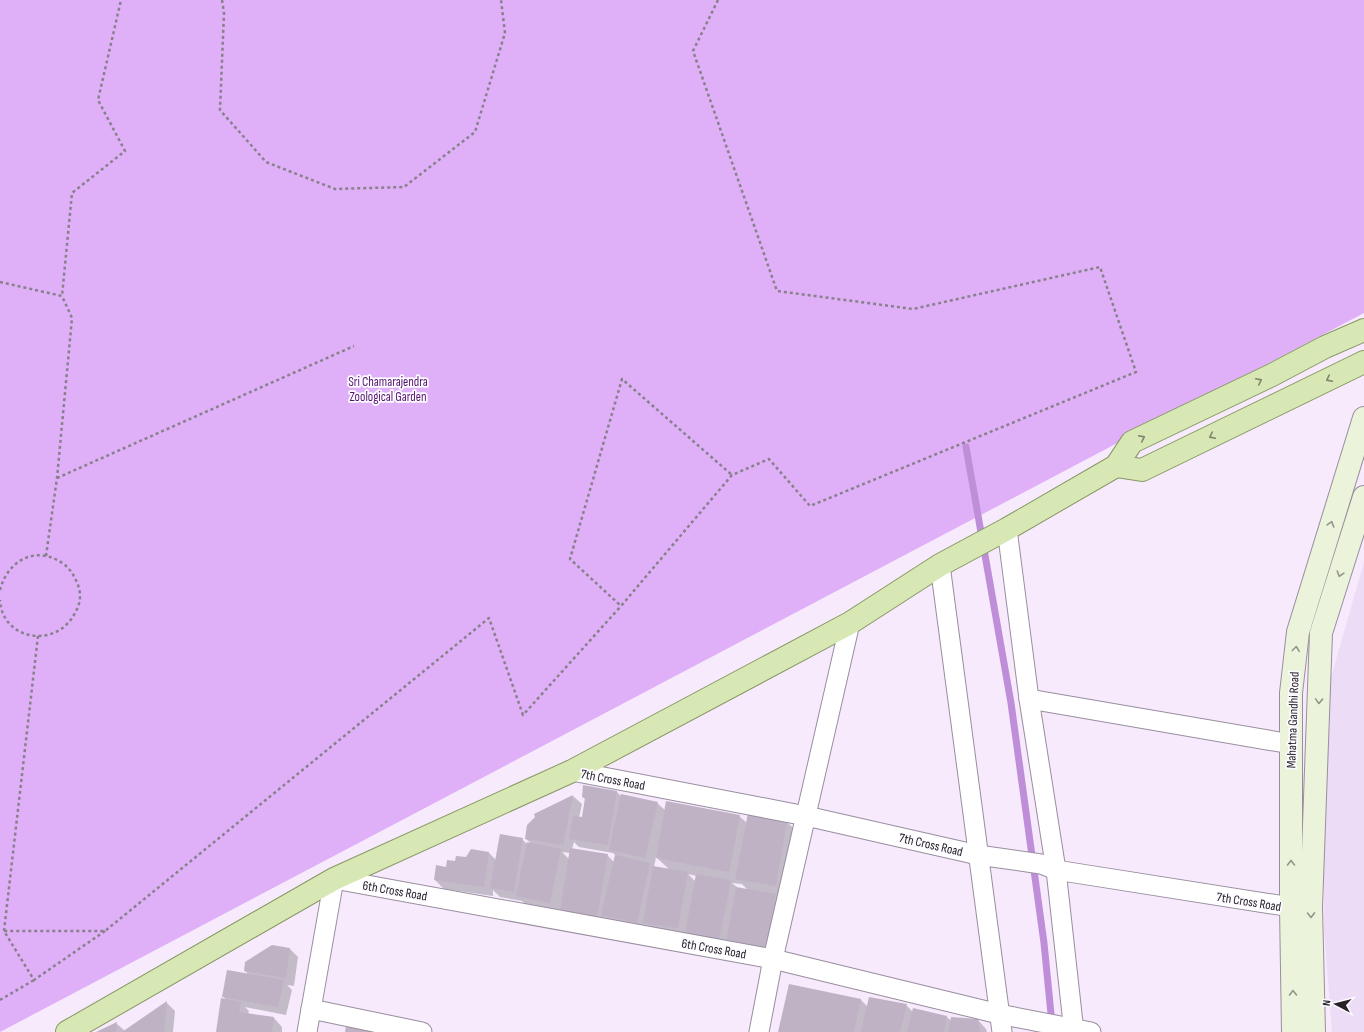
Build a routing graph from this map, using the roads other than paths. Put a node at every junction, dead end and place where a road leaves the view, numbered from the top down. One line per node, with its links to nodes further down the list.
1 (1364, 330): 4 (main road, one-way to 1)
2 (1364, 362): 4 (main road, one-way to 4)
3 (1364, 418): 10 (main road, Mahatma Gandhi Road, one-way to 3)
4 (1116, 466): 6 (main road)
5 (1364, 497): 26 (main road, Mahatma Gandhi Road, one-way to 26)
6 (1002, 531): 7 (main road); 9 (street)
7 (944, 562): 8 (main road); 13 (street)
8 (850, 623): 11 (main road); 12 (street)
9 (1029, 699): 10 (street); 14 (street)
10 (1291, 744): 16 (main road, Mahatma Gandhi Road, one-way to 10)
11 (572, 771): 12 (street, 7th Cross Road); 15 (main road)
12 (806, 816): 13 (street, 7th Cross Road); 17 (street)
13 (978, 855): 14 (street, 7th Cross Road); 19 (street)
14 (1049, 867): 16 (street, 7th Cross Road); 20 (street)
15 (334, 879): 17 (street, 6th Cross Road); 18 (street); 21 (main road)
16 (1291, 907): 25 (main road, Mahatma Gandhi Road, one-way to 16)
17 (773, 959): 19 (street, 6th Cross Road); 24 (street)
18 (311, 1009): 22 (street); 23 (street)
19 (1000, 1023): 20 (street, 6th Cross Road)
20 (1075, 1030)
21 (67, 1032)
22 (307, 1032)
23 (422, 1032)
24 (759, 1032)
25 (1294, 1032)
26 (1314, 1032)

